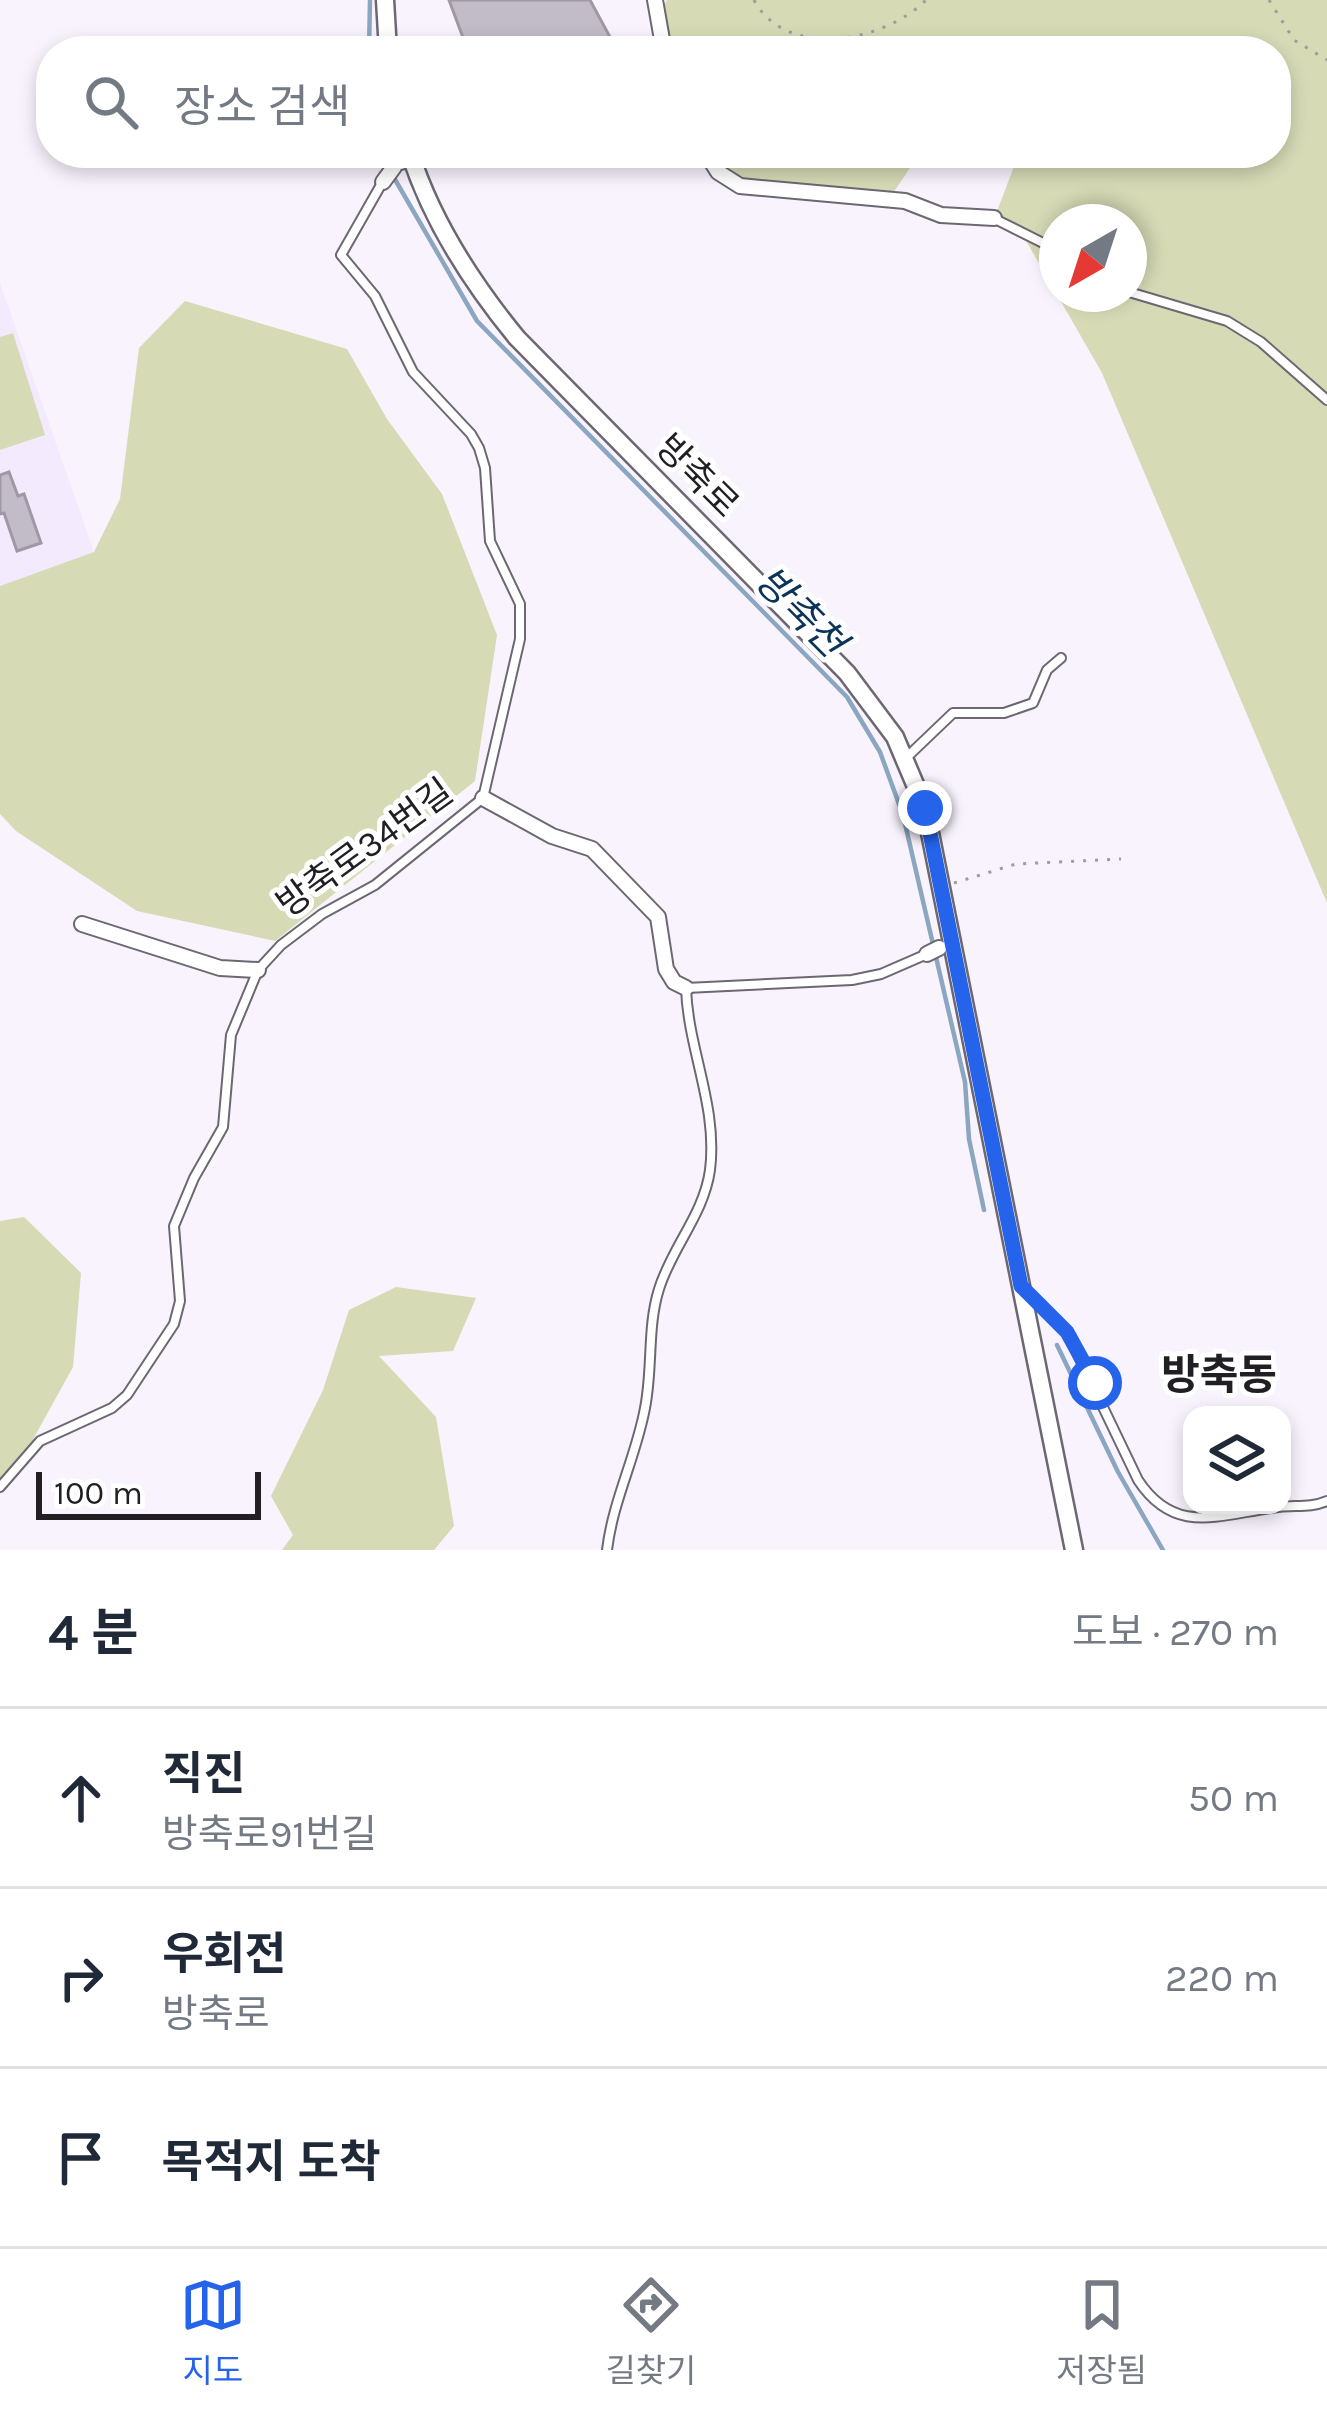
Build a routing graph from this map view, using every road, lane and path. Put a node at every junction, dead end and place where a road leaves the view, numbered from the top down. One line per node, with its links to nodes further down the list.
1 (385, 0): 6 (street)
2 (655, 0): 7 (street)
3 (754, 0): 8 (path)
4 (926, 0): 9 (path)
5 (1269, 0): 10 (path)
6 (387, 36)
7 (661, 36)
8 (794, 36)
9 (837, 36)
10 (1327, 60)
11 (398, 168): 14 (street, 방축로34번길)
12 (410, 168): 20 (street, 방축로)
13 (715, 168): 15 (street)
14 (383, 182): 21 (lane, 방축로34번길)
15 (994, 218): 16 (lane)
16 (1039, 241)
17 (1147, 297): 18 (lane)
18 (1327, 400)
19 (1061, 658): 20 (lane)
20 (906, 758): 23 (street, 방축로)
21 (483, 798): 26 (lane, 방축로34번길); 27 (street)
22 (1121, 860): 23 (path)
23 (940, 887): 25 (street, 방축로)
24 (82, 924): 26 (street)
25 (939, 947): 27 (lane); 28 (street, 방축로)
26 (258, 970): 29 (lane, 방축로34번길)
27 (686, 988): 31 (lane)
28 (1021, 1286): 30 (lane); 32 (street, 방축로)
29 (0, 1487)
30 (1327, 1501)
31 (607, 1550)
32 (1075, 1550)

